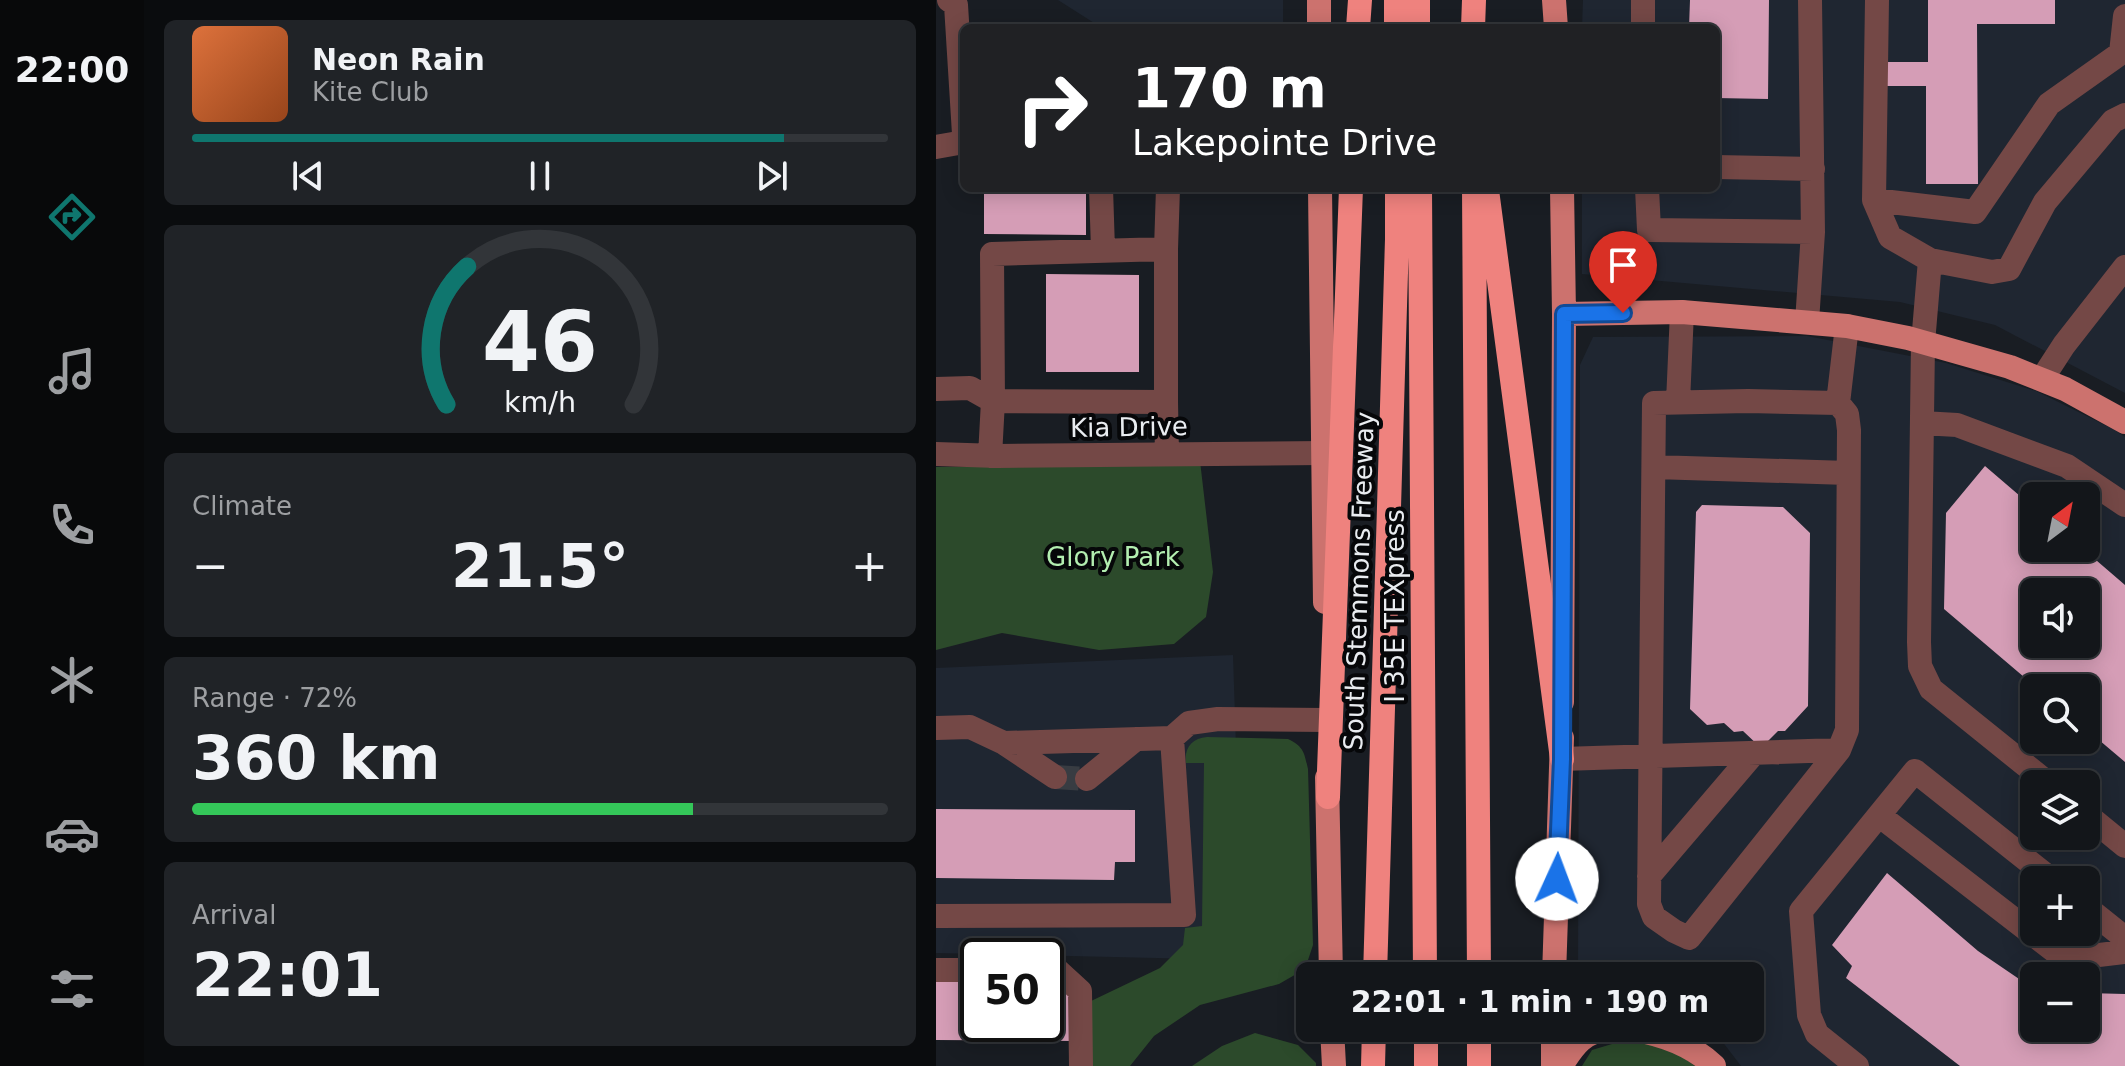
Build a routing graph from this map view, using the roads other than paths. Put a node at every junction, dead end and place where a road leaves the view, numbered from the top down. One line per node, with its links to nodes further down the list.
1 (949, 0): 19 (street)
2 (1319, 0): 12 (main road)
3 (1360, 0): 13 (highway)
4 (1396, 0): 14 (highway)
5 (1418, 0): 15 (highway)
6 (1474, 0): 16 (highway)
7 (1554, 0): 17 (main road)
8 (1643, 0): 18 (street)
9 (1810, 0): 24 (street)
10 (1877, 0): 35 (street)
11 (2125, 16): 35 (street)
12 (1319, 24)
13 (1358, 24)
14 (1396, 24)
15 (1418, 24)
16 (1473, 24)
17 (1556, 24)
18 (1643, 24)
19 (960, 70)
20 (2125, 115): 39 (street)
21 (960, 143): 22 (street)
22 (936, 147)
23 (1720, 167): 24 (street)
24 (1813, 169): 36 (street)
25 (1101, 192): 38 (street)
26 (1168, 192): 37 (street)
27 (1320, 192): 54 (main road, South Stemmons Freeway)
28 (1351, 192): 73 (highway)
29 (1397, 192): 84 (highway, South Stemmons Freeway)
30 (1420, 192): 85 (highway, I 35E TEXpress)
31 (1474, 192): 86 (highway)
32 (1487, 192): 69 (highway)
33 (1562, 192): 42 (main road)
34 (1647, 192): 36 (street)
35 (1874, 200): 39 (street)
36 (1813, 232): 43 (street)
37 (1166, 249): 38 (street); 49 (street)
38 (1103, 250): 48 (street)
39 (1930, 260): 45 (street)
40 (2125, 267): 46 (street)
41 (1682, 312): 42 (main road); 43 (main road); 50 (street)
42 (1564, 314): 69 (main road)
43 (1807, 322): 44 (main road)
44 (1847, 326): 45 (main road); 51 (street)
45 (1923, 343): 46 (main road); 53 (street)
46 (2042, 379): 52 (main road)
47 (936, 389): 48 (street)
48 (993, 401): 49 (street); 57 (street)
49 (1166, 402): 56 (street)
50 (1678, 402): 51 (street); 58 (street)
51 (1838, 403): 59 (street)
52 (2125, 422)
53 (1922, 423): 60 (street); 70 (street)
54 (1323, 453): 56 (street, Kia Drive); 61 (main road, South Stemmons Freeway)
55 (936, 454): 57 (street, Kia Drive)
56 (1167, 454): 57 (street, Kia Drive)
57 (985, 455)
58 (1654, 467): 59 (street); 68 (street)
59 (1848, 473): 66 (street)
60 (2125, 505)
61 (1326, 720): 63 (street); 73 (main road, South Stemmons Freeway)
62 (936, 728): 65 (street)
63 (1172, 738): 64 (street); 79 (street)
64 (1136, 739): 65 (street); 72 (street)
65 (1004, 743): 71 (street)
66 (1839, 750): 67 (street); 78 (street)
67 (1754, 753): 68 (street); 78 (street)
68 (1651, 756): 69 (street); 78 (street)
69 (1562, 759): 87 (main road)
70 (2032, 770)
71 (1055, 777)
72 (1087, 779)
73 (1328, 797): 83 (main road, South Stemmons Freeway)
74 (1880, 816): 77 (street); 82 (street); 108 (street)
75 (2100, 825): 76 (street)
76 (2125, 846)
77 (2034, 866)
78 (1649, 876)
79 (936, 916)
80 (2100, 918): 81 (street)
81 (2125, 938)
82 (2125, 952)
83 (1331, 962)
84 (1375, 962)
85 (1425, 962)
86 (1479, 962)
87 (1557, 962)
88 (936, 970): 89 (street)
89 (960, 970)
90 (1064, 976): 99 (street)
91 (1333, 1042): 100 (main road)
92 (1374, 1042): 101 (highway)
93 (1426, 1042): 102 (highway)
94 (1479, 1042): 103 (highway)
95 (1553, 1042): 104 (main road)
96 (1580, 1042): 105 (main road)
97 (1678, 1042): 106 (main road)
98 (1700, 1042): 107 (main road)
99 (1081, 1066)
100 (1334, 1066)
101 (1373, 1066)
102 (1426, 1066)
103 (1479, 1066)
104 (1553, 1066)
105 (1561, 1066)
106 (1714, 1066)
107 (1728, 1066)
108 (1857, 1066)

